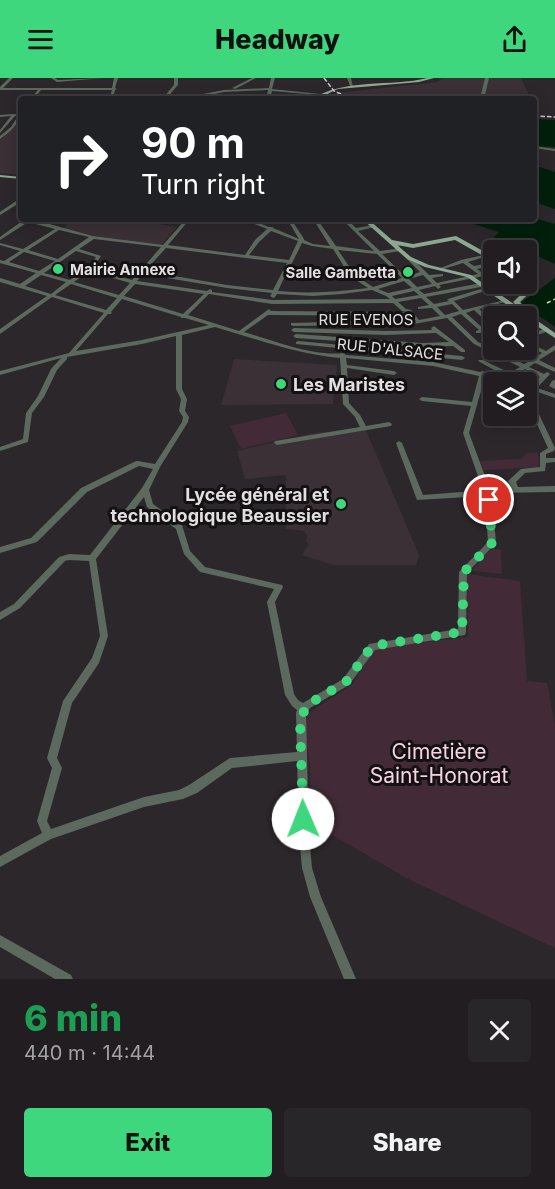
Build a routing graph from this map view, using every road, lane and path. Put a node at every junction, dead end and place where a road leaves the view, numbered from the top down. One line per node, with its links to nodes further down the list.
1 (11, 78): 16 (street)
2 (53, 78): 3 (street)
3 (88, 78): 4 (street)
4 (101, 78)
5 (116, 78): 21 (street)
6 (254, 78): 22 (street)
7 (273, 78): 23 (street)
8 (349, 78): 18 (street)
9 (384, 78): 17 (street)
10 (432, 78): 13 (main road)
11 (439, 78): 29 (main road)
12 (176, 79): 26 (street)
13 (415, 80): 17 (main road)
14 (485, 80): 30 (street)
15 (0, 82): 16 (street)
16 (7, 82): 19 (street)
17 (386, 83): 18 (main road)
18 (352, 86): 29 (main road)
19 (0, 89): 20 (street)
20 (40, 89): 21 (street); 24 (street)
21 (115, 89): 25 (street)
22 (234, 90): 23 (street); 27 (street)
23 (270, 90): 28 (street); 29 (street)
24 (34, 96)
25 (112, 96)
26 (167, 96)
27 (206, 96)
28 (269, 96)
29 (322, 96)
30 (482, 96)
31 (18, 115): 33 (street)
32 (0, 116): 33 (street)
33 (14, 116): 35 (street)
34 (18, 119): 36 (street)
35 (0, 132)
36 (0, 138)
37 (537, 147): 38 (street)
38 (555, 150)
39 (0, 175): 40 (main road)
40 (18, 177)
41 (18, 203): 42 (street)
42 (0, 214)
43 (25, 222): 56 (street)
44 (36, 222): 52 (street)
45 (186, 222): 59 (street)
46 (253, 222): 53 (street)
47 (291, 222): 57 (street)
48 (317, 222): 60 (street)
49 (347, 222): 54 (street)
50 (368, 222): 51 (main road)
51 (373, 226): 54 (street); 61 (main road)
52 (59, 228): 55 (street); 63 (street)
53 (271, 228): 57 (street); 67 (street)
54 (355, 230): 64 (street)
55 (93, 237): 59 (street); 62 (street)
56 (0, 241): 63 (street)
57 (301, 242): 60 (street); 71 (street)
58 (428, 244): 61 (main road); 65 (main road); 68 (main road)
59 (163, 247): 67 (street); 76 (street)
60 (334, 247): 64 (street); 79 (street)
61 (397, 247): 64 (street); 68 (main road)
62 (75, 249): 69 (street); 75 (street)
63 (24, 250): 69 (street); 72 (street)
64 (379, 253): 84 (street)
65 (483, 253)
66 (483, 256): 70 (street)
67 (246, 257): 71 (street)
68 (409, 258): 77 (main road); 81 (street)
69 (58, 260): 78 (street)
70 (463, 261): 74 (street); 77 (street)
71 (289, 262): 80 (street)
72 (2, 263): 78 (street)
73 (483, 265): 74 (street)
74 (473, 268): 82 (street)
75 (88, 269): 86 (street); 87 (street)
76 (141, 272): 87 (street); 88 (street)
77 (440, 272): 81 (street); 83 (main road)
78 (40, 273): 86 (street); 90 (street)
79 (352, 274): 80 (street); 92 (street)
80 (283, 275): 94 (street)
81 (426, 275): 84 (street); 89 (street)
82 (483, 275): 83 (street)
83 (471, 277): 89 (street); 91 (main road)
84 (405, 278): 92 (street); 93 (street)
85 (0, 280): 90 (street)
86 (69, 282): 99 (street); 102 (street)
87 (134, 282): 96 (street); 102 (street)
88 (218, 284): 94 (street); 96 (street)
89 (436, 285): 93 (street); 95 (street)
90 (21, 286): 99 (street)
91 (483, 287): 95 (street); 104 (street)
92 (373, 289): 94 (street); 100 (street)
93 (415, 289): 100 (street); 101 (street)
94 (274, 292): 106 (street)
95 (443, 292): 101 (street); 104 (street)
96 (208, 293): 106 (street); 119 (street)
97 (493, 294): 105 (main road)
98 (521, 294): 137 (main road)
99 (51, 295): 114 (street); 131 (street)
100 (388, 295): 103 (street)
101 (423, 296): 103 (street); 109 (street)
102 (121, 298): 114 (street); 119 (street)
103 (394, 301): 106 (street); 110 (street)
104 (452, 301): 109 (street); 116 (street)
105 (503, 301): 107 (main road); 111 (street)
106 (272, 302): 115 (street)
107 (510, 306)
108 (420, 308): 109 (street)
109 (435, 308): 113 (street); 121 (street)
110 (402, 309): 112 (street); 118 (street)
111 (476, 309): 116 (street); 120 (street)
112 (389, 310)
113 (428, 311)
114 (109, 313): 146 (street)
115 (268, 313): 117 (street); 133 (street)
116 (464, 313): 121 (street); 130 (street)
117 (293, 314): 118 (street); 139 (street)
118 (412, 314): 123 (street)
119 (183, 316): 126 (street)
120 (483, 316)
121 (447, 317): 122 (street); 138 (street)
122 (427, 320): 123 (street); 129 (street)
123 (416, 322): 124 (street); 132 (street)
124 (332, 324): 128 (street); 139 (street)
125 (537, 324): 127 (main road)
126 (213, 326): 133 (street); 135 (street)
127 (547, 330): 134 (street); 137 (main road)
128 (333, 331): 132 (street, RUE EVENOS); 136 (street, RUE EVENOS)
129 (437, 331): 132 (street, RUE EVENOS); 140 (street)
130 (481, 331): 138 (street)
131 (0, 332)
132 (417, 332)
133 (239, 333): 139 (street)
134 (537, 333)
135 (179, 334): 146 (street); 175 (street)
136 (317, 334): 139 (street); 140 (street)
137 (555, 334)
138 (467, 335): 141 (street)
139 (295, 336): 140 (street); 145 (street, RUE D'ALSACE)
140 (453, 344)
141 (483, 346)
142 (537, 348): 144 (street)
143 (555, 348): 144 (street)
144 (546, 353): 148 (street)
145 (343, 355): 151 (street); 158 (street, RUE D'ALSACE)
146 (69, 356): 156 (street); 171 (street)
147 (483, 357): 154 (street)
148 (537, 358)
149 (512, 360): 152 (street)
150 (534, 360): 152 (street); 153 (street)
151 (344, 366): 157 (street); 168 (street)
152 (524, 367): 155 (street); 159 (street)
153 (554, 369): 159 (street)
154 (498, 372)
155 (517, 372)
156 (0, 373)
157 (394, 373)
158 (483, 373): 165 (street)
159 (545, 377): 160 (street)
160 (537, 382)
161 (537, 389): 162 (street)
162 (553, 394): 164 (street)
163 (422, 399): 165 (street)
164 (555, 403)
165 (473, 404): 179 (street)
166 (537, 416): 172 (street)
167 (388, 424): 168 (street)
168 (363, 427): 169 (street)
169 (278, 442)
170 (399, 443): 179 (street)
171 (0, 449)
172 (554, 449): 174 (street)
173 (555, 460): 174 (street)
174 (543, 461): 176 (street)
175 (157, 466): 178 (street); 180 (street)
176 (514, 489): 177 (street); 179 (street)
177 (555, 489)
178 (145, 490): 181 (street); 183 (street)
179 (490, 492): 183 (street)
180 (0, 550)
181 (92, 558): 182 (street); 185 (street)
182 (0, 616)
183 (303, 709): 184 (street)
184 (302, 756): 185 (street); 189 (street)
185 (48, 835): 186 (street)
186 (0, 862)
187 (0, 941): 188 (street)
188 (67, 979)
189 (350, 979)

